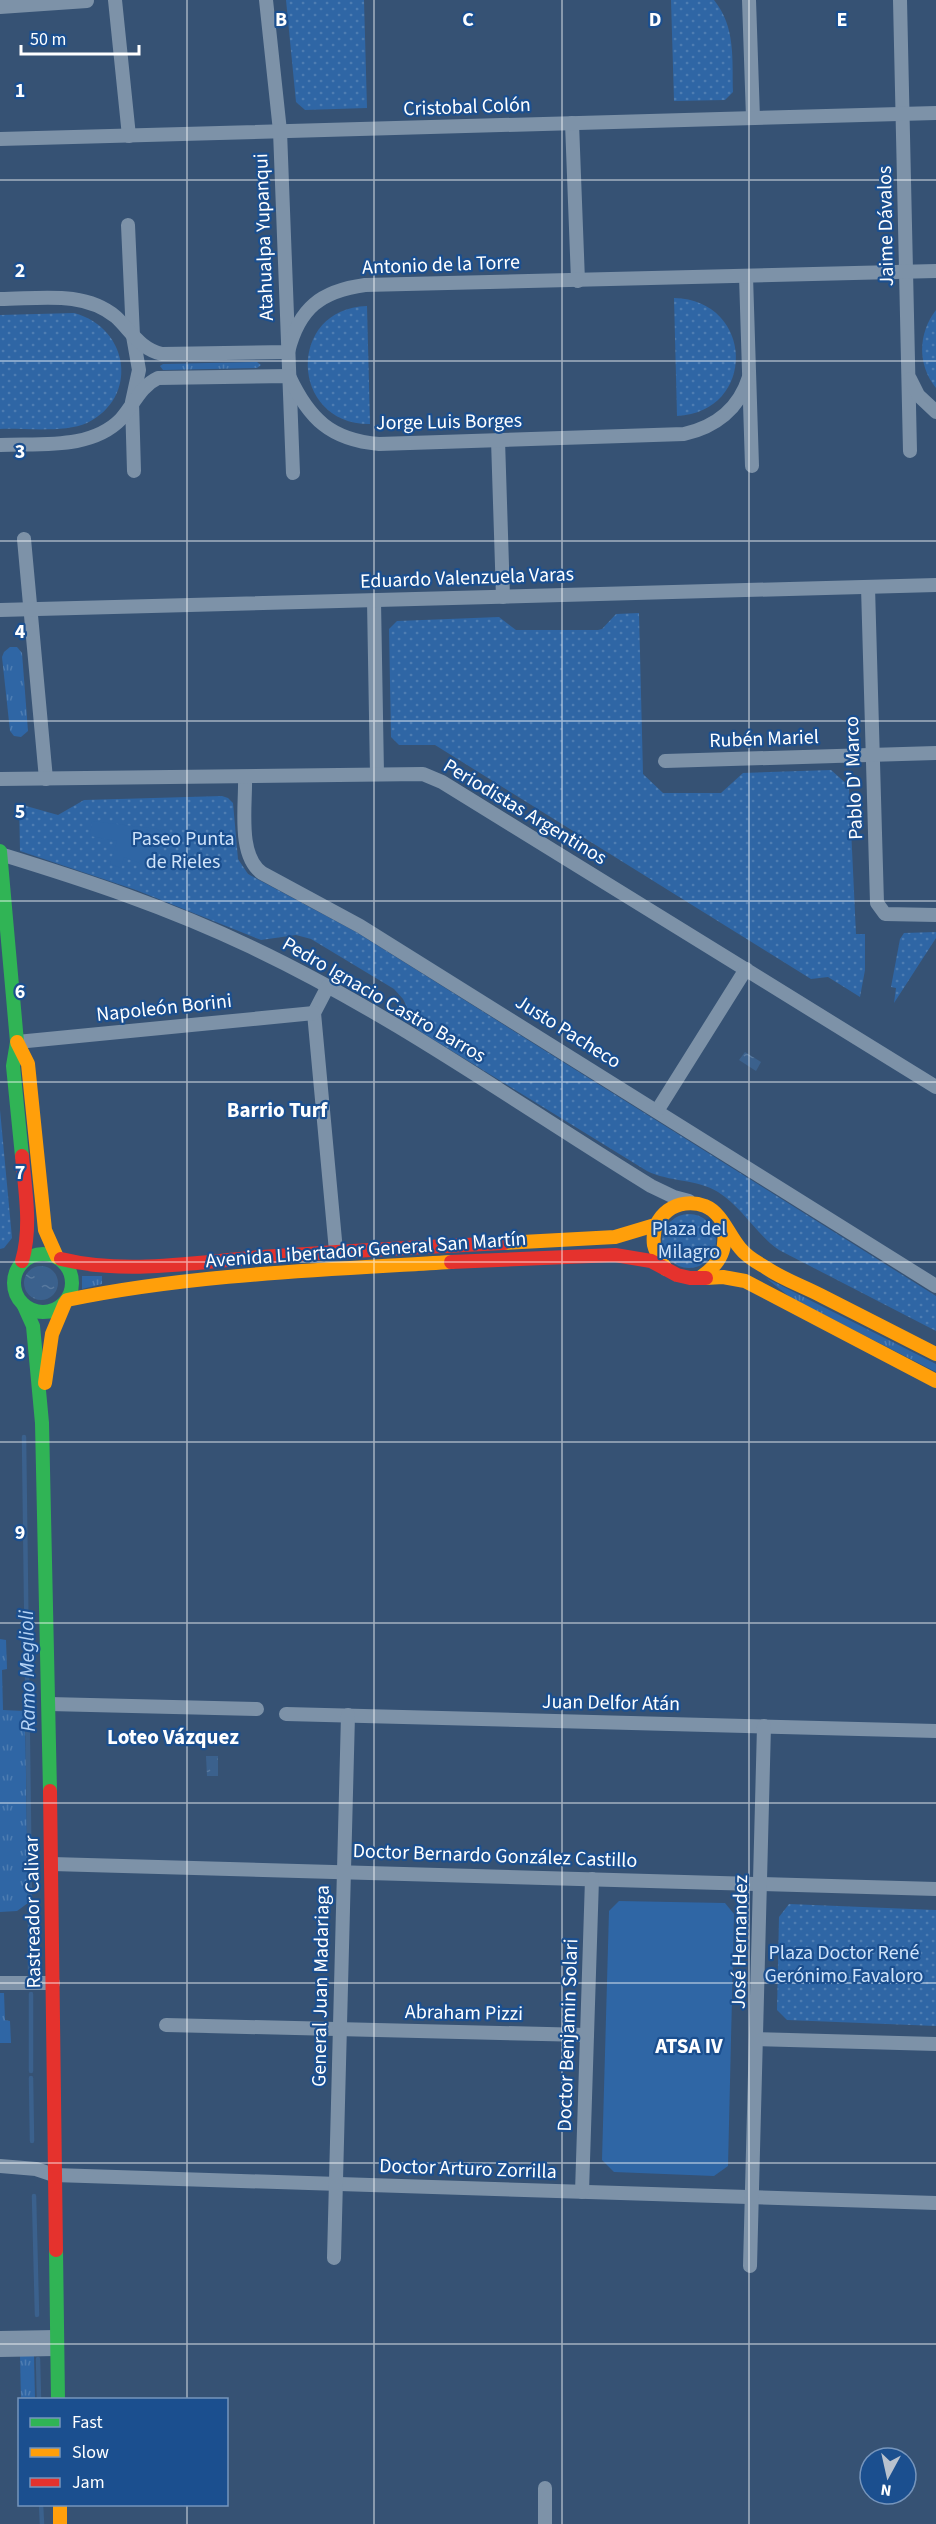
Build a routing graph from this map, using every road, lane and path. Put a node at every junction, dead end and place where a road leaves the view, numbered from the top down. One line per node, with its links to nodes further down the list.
1 (115, 0): 12 (street)
2 (266, 0): 11 (street, Atahualpa Yupanqui)
3 (749, 0): 9 (street)
4 (900, 0): 8 (street, Jaime Dávalos)
5 (87, 2): 6 (street)
6 (0, 7)
7 (936, 113): 8 (street, Cristobal Colón)
8 (903, 114): 9 (street, Cristobal Colón); 16 (street, Jaime Dávalos)
9 (753, 118): 10 (street, Cristobal Colón)
10 (572, 123): 11 (street, Cristobal Colón); 18 (street)
11 (280, 131): 12 (street, Cristobal Colón); 21 (street, Atahualpa Yupanqui)
12 (129, 136): 13 (street, Cristobal Colón)
13 (0, 139)
14 (128, 225): 20 (street)
15 (936, 271): 16 (street, Antonio de la Torre)
16 (907, 272): 17 (street, Antonio de la Torre); 22 (street, Jaime Dávalos)
17 (746, 276): 18 (street, Antonio de la Torre); 24 (street)
18 (578, 281): 21 (street, Antonio de la Torre)
19 (0, 299): 20 (street)
20 (133, 336): 21 (street); 25 (street)
21 (288, 352): 23 (street, Atahualpa Yupanqui)
22 (909, 375): 26 (street); 29 (street, Jaime Dávalos)
23 (290, 376): 25 (street); 27 (street, Jorge Luis Borges); 32 (street, Atahualpa Yupanqui)
24 (749, 377): 27 (street, Jorge Luis Borges); 30 (street)
25 (132, 402): 28 (street); 31 (street)
26 (936, 412)
27 (498, 440): 36 (street)
28 (0, 445)
29 (910, 451)
30 (752, 466)
31 (134, 471)
32 (293, 473)
33 (24, 539): 38 (street)
34 (936, 585): 35 (street, Eduardo Valenzuela Varas)
35 (868, 587): 36 (street, Eduardo Valenzuela Varas); 41 (street, Pablo D' Marco)
36 (503, 597): 37 (street, Eduardo Valenzuela Varas)
37 (374, 601): 38 (street, Eduardo Valenzuela Varas); 43 (street)
38 (30, 609): 39 (street, Eduardo Valenzuela Varas); 46 (street)
39 (0, 610)
40 (936, 753): 41 (street, Rubén Mariel)
41 (873, 755): 42 (street, Rubén Mariel); 48 (street, Pablo D' Marco)
42 (665, 761)
43 (377, 774): 44 (street, Periodistas Argentinos); 50 (street, Periodistas Argentinos)
44 (245, 777): 46 (street, Periodistas Argentinos); 55 (street, Justo Pacheco)
45 (0, 779): 46 (street, Periodistas Argentinos)
46 (46, 779)
47 (0, 853): 49 (main road); 51 (street, Pedro Ignacio Castro Barros)
48 (936, 915)
49 (5, 961): 53 (main road)
50 (746, 969): 54 (street, Periodistas Argentinos); 55 (street)
51 (328, 986): 52 (street); 56 (street, Pedro Ignacio Castro Barros)
52 (314, 1013): 53 (street, Napoleón Borini); 59 (street)
53 (17, 1041): 60 (main road); 61 (main road)
54 (936, 1087)
55 (657, 1111): 65 (street, Justo Pacheco)
56 (696, 1204): 57 (main road); 58 (main road, Avenida Libertador General San Martín)
57 (723, 1224): 64 (main road); 69 (main road)
58 (655, 1225): 59 (main road, Avenida Libertador General San Martín); 62 (main road)
59 (336, 1251): 60 (main road, Avenida Libertador General San Martín)
60 (59, 1258): 61 (main road); 67 (main road)
61 (22, 1261): 63 (main road); 68 (main road)
62 (666, 1269): 64 (main road, Avenida Libertador General San Martín); 67 (main road, Avenida Libertador General San Martín)
63 (2, 1272)
64 (701, 1277): 70 (main road, Avenida Libertador General San Martín)
65 (936, 1286)
66 (1, 1294): 68 (main road)
67 (66, 1301): 68 (main road); 71 (main road, Rastreador Calivar)
68 (23, 1304): 71 (main road, Rastreador Calivar)
69 (936, 1354)
70 (936, 1381)
71 (42, 1423): 72 (main road, Rastreador Calivar)
72 (49, 1704): 73 (street); 78 (main road, Rastreador Calivar)
73 (257, 1709)
74 (286, 1714): 75 (street, Juan Delfor Atán)
75 (348, 1715): 76 (street, Juan Delfor Atán); 79 (street, General Juan Madariaga)
76 (764, 1726): 77 (street, Juan Delfor Atán); 81 (street, José Hernandez)
77 (936, 1731)
78 (52, 1864): 79 (street, Doctor Bernardo González Castillo); 84 (main road, Rastreador Calivar)
79 (343, 1871): 80 (street, Doctor Bernardo González Castillo); 86 (street, General Juan Madariaga)
80 (592, 1879): 81 (street, Doctor Bernardo González Castillo); 87 (street, Doctor Benjamin Solari)
81 (760, 1884): 82 (street, Doctor Bernardo González Castillo); 88 (street, José Hernandez)
82 (936, 1889)
83 (0, 1983): 84 (street)
84 (53, 1983): 91 (main road, Rastreador Calivar)
85 (166, 2025): 86 (street, Abraham Pizzi)
86 (340, 2030): 87 (street, Abraham Pizzi); 92 (street, General Juan Madariaga)
87 (587, 2035): 93 (street, Doctor Benjamin Solari)
88 (757, 2039): 89 (street); 94 (street, José Hernandez)
89 (936, 2043)
90 (0, 2166): 91 (street, Doctor Arturo Zorrilla)
91 (54, 2175): 92 (street, Doctor Arturo Zorrilla); 99 (main road, Rastreador Calivar)
92 (336, 2185): 93 (street, Doctor Arturo Zorrilla); 96 (street, General Juan Madariaga)
93 (582, 2192): 94 (street, Doctor Arturo Zorrilla)
94 (752, 2197): 95 (street, Doctor Arturo Zorrilla); 97 (street, José Hernandez)
95 (936, 2203)
96 (334, 2258)
97 (750, 2266)
98 (0, 2338): 99 (street)
99 (56, 2343): 100 (street); 101 (main road, Rastreador Calivar)
100 (0, 2350)
101 (58, 2398)
102 (545, 2488): 105 (street)
103 (60, 2506): 104 (main road)
104 (60, 2524)
105 (545, 2524)

